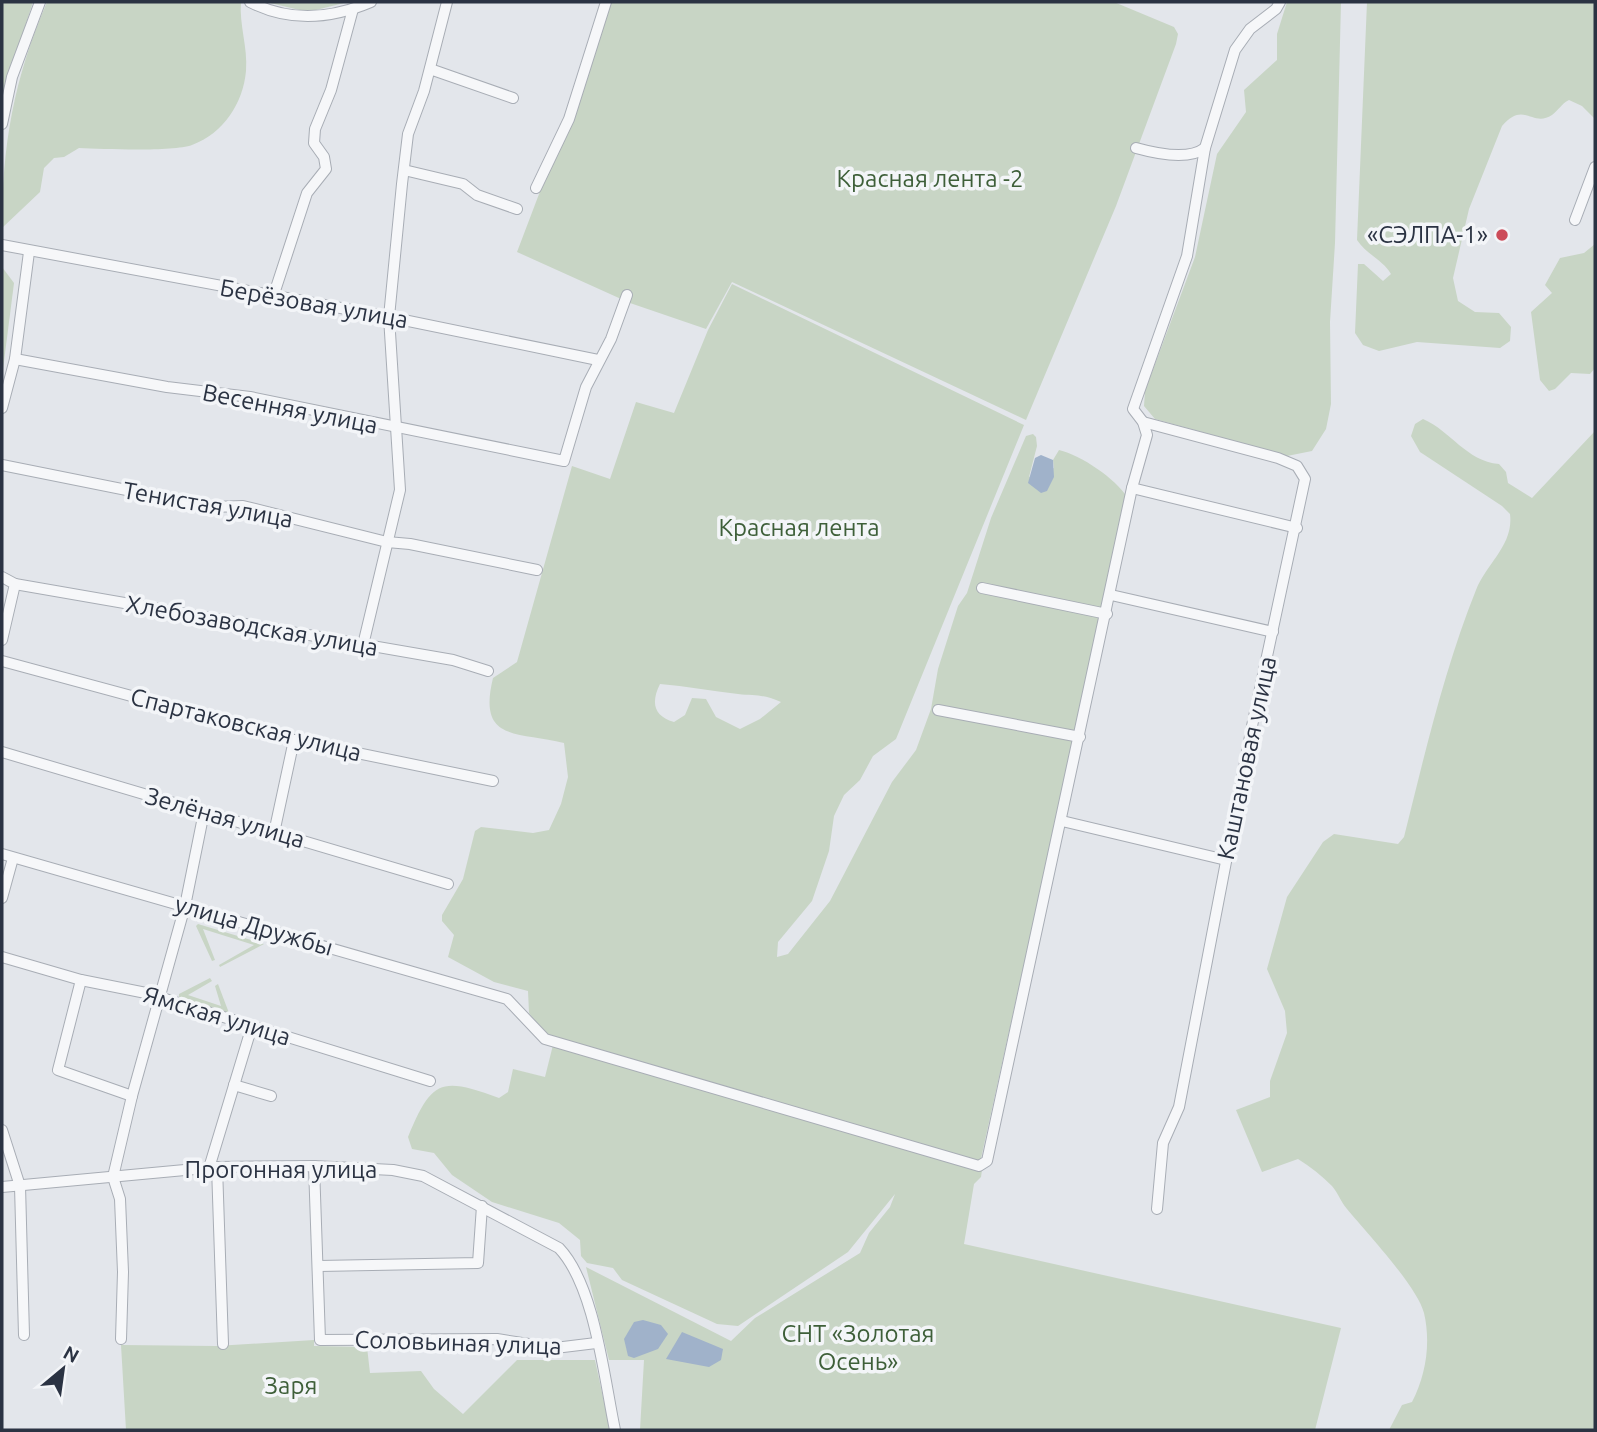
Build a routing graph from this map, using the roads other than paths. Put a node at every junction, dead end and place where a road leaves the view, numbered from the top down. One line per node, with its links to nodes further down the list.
1 (40, 2): 10 (street)
2 (250, 2): 7 (street)
3 (370, 2): 7 (street)
4 (447, 2): 8 (street)
5 (606, 2): 15 (street)
6 (1280, 2): 12 (street)
7 (353, 9): 21 (street)
8 (430, 69): 9 (street); 14 (street)
9 (513, 98)
10 (2, 124)
11 (1136, 148): 12 (street)
12 (1205, 148): 26 (street)
13 (1595, 167): 17 (street)
14 (404, 170): 16 (street); 22 (street)
15 (536, 188)
16 (517, 209)
17 (1575, 220)
18 (2, 245): 19 (street, Берёзовая улица)
19 (29, 252): 21 (street, Берёзовая улица); 23 (street)
20 (627, 295): 24 (street)
21 (273, 298): 22 (street, Берёзовая улица)
22 (389, 317): 24 (street, Берёзовая улица); 27 (street)
23 (15, 359): 25 (street); 27 (street, Весенняя улица)
24 (598, 360): 27 (street, Весенняя улица)
25 (2, 408)
26 (1143, 422): 29 (street); 30 (street, Каштановая улица)
27 (396, 429): 31 (street)
28 (2, 465): 31 (street, Тенистая улица)
29 (1132, 488): 30 (street); 36 (street)
30 (1297, 528): 38 (street, Каштановая улица)
31 (387, 542): 32 (street, Тенистая улица); 40 (street)
32 (537, 570)
33 (2, 577): 34 (street, Хлебозаводская улица)
34 (15, 584): 39 (street); 40 (street, Хлебозаводская улица)
35 (982, 587): 37 (street)
36 (1111, 595): 37 (street); 38 (street)
37 (1107, 614): 44 (street)
38 (1273, 632): 52 (street, Каштановая улица)
39 (2, 640)
40 (363, 645): 42 (street, Хлебозаводская улица)
41 (2, 661): 45 (street, Спартаковская улица)
42 (488, 671)
43 (938, 710): 44 (street)
44 (1080, 737): 49 (street)
45 (294, 740): 47 (street, Спартаковская улица); 50 (street)
46 (2, 752): 48 (street, Зелёная улица)
47 (493, 780)
48 (204, 812): 50 (street, Зелёная улица); 55 (street)
49 (1062, 821): 52 (street); 55 (street, улица Дружбы)
50 (274, 833): 53 (street, Зелёная улица)
51 (8, 856): 54 (street); 55 (street, улица Дружбы)
52 (1226, 860): 71 (street, Каштановая улица)
53 (448, 884)
54 (2, 898)
55 (185, 906): 58 (street)
56 (2, 957): 57 (street, Ямская улица)
57 (81, 980): 58 (street, Ямская улица); 62 (street)
58 (162, 997): 59 (street, Ямская улица); 62 (street)
59 (252, 1026): 60 (street, Ямская улица); 61 (street)
60 (430, 1081)
61 (234, 1085): 63 (street); 66 (street)
62 (132, 1096): 67 (street)
63 (271, 1096)
64 (2, 1130): 68 (street)
65 (314, 1166): 66 (street, Прогонная улица); 70 (street, Прогонная улица); 72 (street)
66 (213, 1168): 67 (street, Прогонная улица); 76 (street)
67 (113, 1177): 68 (street, Прогонная улица); 74 (street)
68 (20, 1186): 69 (street, Прогонная улица); 73 (street)
69 (2, 1187)
70 (481, 1206): 72 (street); 75 (street, Прогонная улица)
71 (1157, 1209)
72 (319, 1266): 75 (street, Соловьиная улица)
73 (24, 1335)
74 (121, 1339)
75 (596, 1343): 77 (street, Прогонная улица)
76 (223, 1344)
77 (615, 1430)

